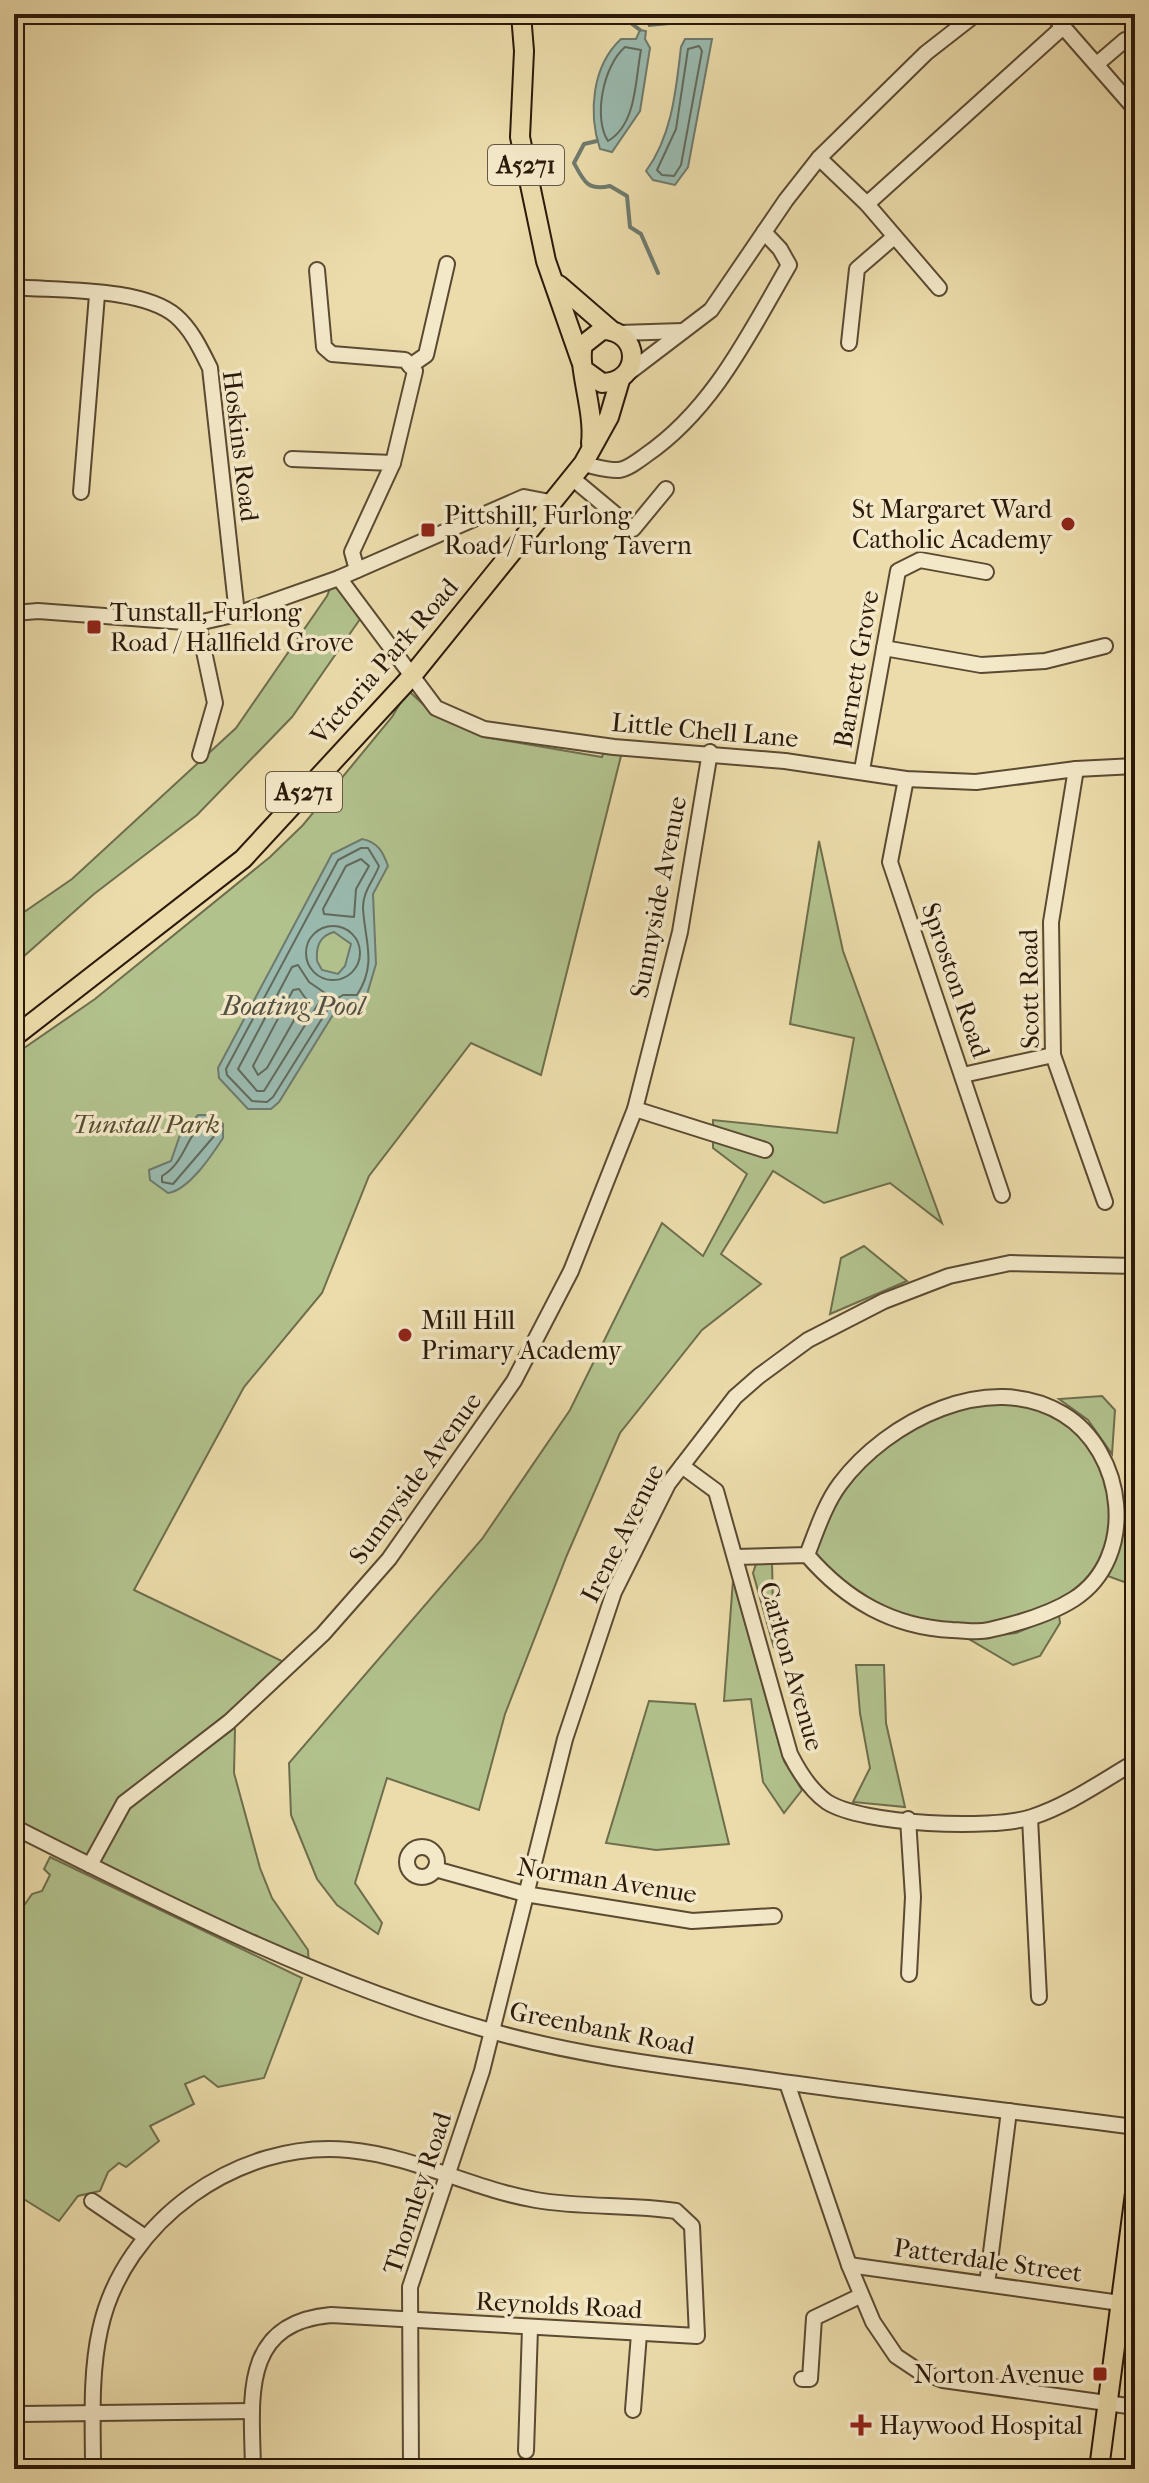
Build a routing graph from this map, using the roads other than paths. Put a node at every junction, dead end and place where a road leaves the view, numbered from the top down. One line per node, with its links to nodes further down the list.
1 (521, 14): 7 (main road, A5271)
2 (532, 14): 7 (main road, A5271)
3 (976, 14): 12 (street)
4 (1052, 14): 5 (street)
5 (1063, 27): 8 (street); 13 (street)
6 (1125, 40): 8 (street)
7 (524, 51): 18 (main road, A5271)
8 (1097, 64): 10 (street)
9 (1135, 85): 10 (street)
10 (1122, 94): 11 (street)
11 (1135, 109)
12 (819, 158): 13 (street); 14 (street)
13 (867, 204): 15 (street)
14 (764, 232): 23 (street); 30 (street)
15 (894, 237): 20 (street); 24 (street)
16 (447, 264): 26 (street)
17 (317, 270): 26 (street)
18 (552, 277): 22 (main road); 25 (main road, A5271)
19 (14, 287): 21 (street, Hoskins Road)
20 (939, 288)
21 (97, 295): 32 (street); 38 (street, Hoskins Road)
22 (615, 331): 23 (street); 25 (main road); 27 (main road)
23 (683, 331): 27 (street)
24 (849, 343)
25 (582, 365): 27 (main road); 30 (main road, A5271)
26 (410, 366): 29 (street)
27 (624, 377): 30 (main road, Victoria Park Road / A5271)
28 (292, 459): 29 (street)
29 (393, 463): 34 (street)
30 (582, 465): 31 (street); 33 (main road, Victoria Park Road / A5271)
31 (666, 489)
32 (81, 492)
33 (550, 502): 34 (street); 42 (main road, Victoria Park Road / A5271)
34 (357, 570): 36 (street)
35 (986, 572): 41 (street, Barnett Grove)
36 (339, 578): 38 (street); 42 (street, Little Chell Lane)
37 (14, 613): 39 (street)
38 (237, 614): 39 (street)
39 (198, 623): 44 (street)
40 (1105, 646): 41 (street)
41 (884, 648): 47 (street, Barnett Grove)
42 (411, 677): 43 (street, Little Chell Lane); 49 (main road, Victoria Park Road / A5271)
43 (710, 752): 47 (street, Little Chell Lane); 52 (street, Sunnyside Avenue)
44 (200, 755)
45 (1135, 766): 46 (street, Little Chell Lane)
46 (1076, 769): 48 (street, Little Chell Lane); 50 (street, Scott Road)
47 (862, 770): 48 (street, Little Chell Lane)
48 (906, 779): 51 (street, Sproston Road)
49 (14, 1037)
50 (1053, 1055): 51 (street); 55 (street, Scott Road)
51 (963, 1075): 54 (street, Sproston Road)
52 (635, 1109): 53 (street); 64 (street, Sunnyside Avenue)
53 (765, 1150)
54 (1002, 1195)
55 (1105, 1202)
56 (1135, 1266): 57 (street, Irene Avenue)
57 (682, 1466): 59 (street, Carlton Avenue); 66 (street, Irene Avenue)
58 (807, 1555): 58 (street); 59 (street)
59 (735, 1557): 62 (street, Carlton Avenue)
60 (1135, 1762): 61 (street, Carlton Avenue)
61 (1030, 1818): 62 (street, Carlton Avenue); 69 (street)
62 (908, 1819): 68 (street)
63 (15, 1828): 64 (street, Greenbank Road)
64 (90, 1865): 70 (street, Greenbank Road)
65 (435, 1869): 66 (street, Norman Avenue)
66 (525, 1894): 67 (street, Norman Avenue); 70 (street, Irene Avenue)
67 (774, 1916)
68 (909, 1974)
69 (1039, 1997)
70 (492, 2031): 71 (street, Greenbank Road); 74 (street, Thornley Road)
71 (787, 2083): 72 (street, Greenbank Road); 78 (street)
72 (1009, 2111): 73 (street, Greenbank Road); 79 (street)
73 (1135, 2127)
74 (447, 2175): 77 (street); 82 (street, Thornley Road); 84 (street, Reynolds Road)
75 (1135, 2193): 81 (main road)
76 (92, 2201): 77 (street)
77 (145, 2237): 91 (street)
78 (849, 2265): 79 (street, Patterdale Street); 80 (street)
79 (987, 2284): 81 (street, Patterdale Street)
80 (860, 2296): 85 (street); 86 (street)
81 (1120, 2303): 86 (main road)
82 (409, 2321): 83 (street, Reynolds Road); 89 (street, Reynolds Road); 95 (street, Thornley Road)
83 (530, 2328): 84 (street, Reynolds Road); 92 (street)
84 (639, 2334): 88 (street)
85 (802, 2379)
86 (1108, 2403): 87 (street); 96 (main road)
87 (1135, 2407)
88 (633, 2410)
89 (252, 2411): 91 (street); 94 (street, Reynolds Road)
90 (22, 2414): 91 (street)
91 (93, 2414): 93 (street)
92 (526, 2451)
93 (93, 2469)
94 (253, 2469)
95 (411, 2469)
96 (1099, 2469)

